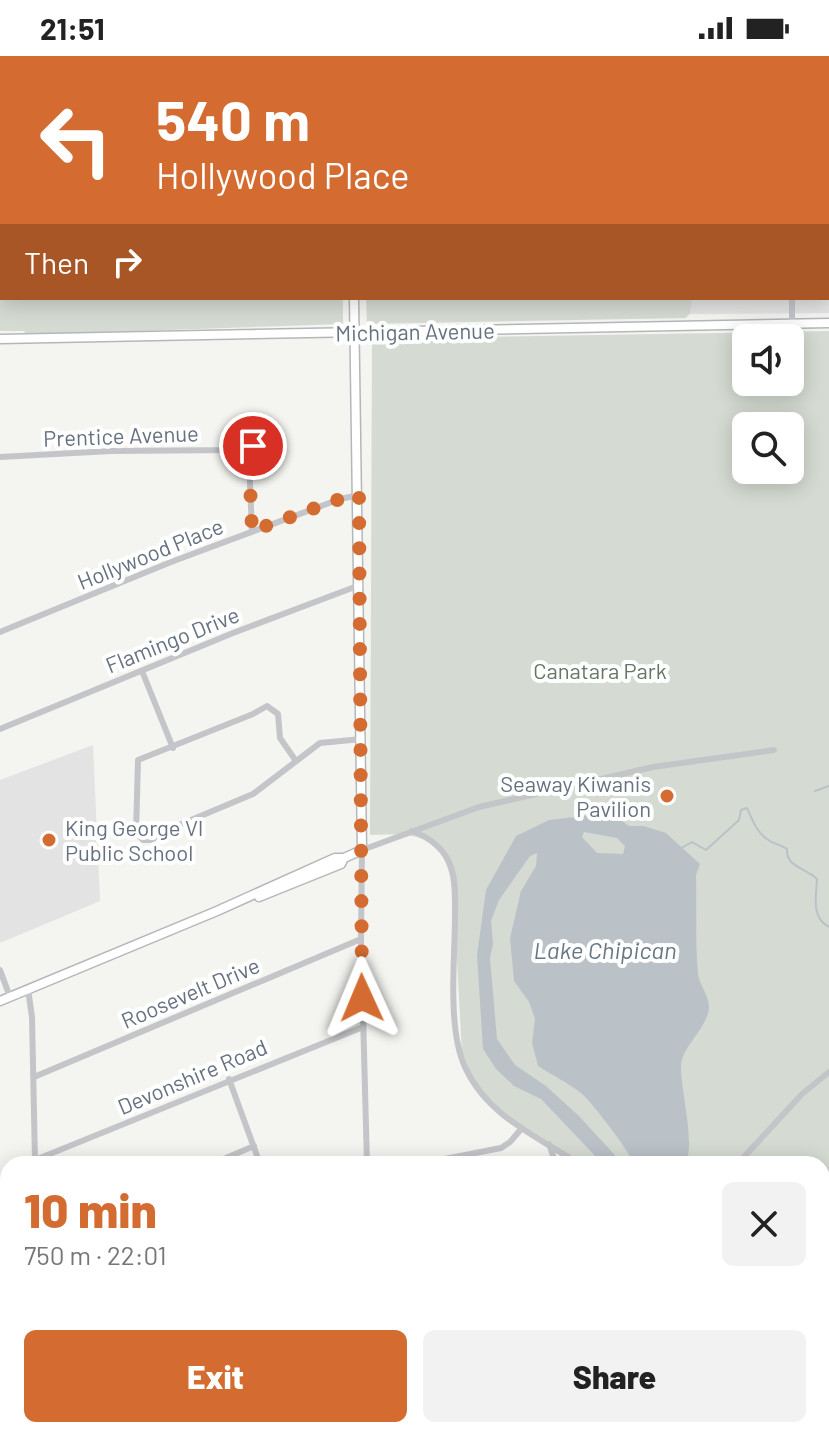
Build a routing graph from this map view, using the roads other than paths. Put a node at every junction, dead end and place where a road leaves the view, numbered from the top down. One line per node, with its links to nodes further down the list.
1 (354, 300): 6 (main road)
2 (792, 300): 4 (street)
3 (829, 323): 4 (main road, Michigan Avenue)
4 (792, 324)
5 (732, 325): 6 (main road, Michigan Avenue)
6 (355, 332): 7 (main road, Michigan Avenue); 9 (main road)
7 (0, 339)
8 (0, 457): 10 (street, Prentice Avenue)
9 (359, 495): 10 (street, Hollywood Place); 11 (main road)
10 (252, 531): 12 (street, Hollywood Place)
11 (360, 585): 13 (street, Flamingo Drive); 15 (main road)
12 (0, 632)
13 (142, 671): 14 (street, Flamingo Drive); 16 (street)
14 (0, 729)
15 (363, 738): 18 (street); 20 (main road)
16 (173, 748): 18 (street); 18 (street)
17 (774, 750): 19 (street)
18 (296, 761)
19 (412, 831): 20 (street); 30 (street)
20 (362, 850): 21 (street); 23 (main road)
21 (361, 939): 26 (street); 28 (street, Roosevelt Drive)
22 (0, 970): 24 (street)
23 (28, 989): 24 (main road); 28 (street)
24 (10, 997): 25 (main road)
25 (0, 1001)
26 (363, 1027): 29 (street, Devonshire Road); 37 (street)
27 (829, 1072): 41 (street)
28 (34, 1077): 33 (street)
29 (229, 1079): 32 (street); 34 (street, Devonshire Road)
30 (522, 1128): 31 (street); 38 (street)
31 (549, 1144): 39 (street); 40 (street)
32 (254, 1146): 35 (street); 36 (street)
33 (35, 1156)
34 (49, 1156)
35 (231, 1156)
36 (257, 1156)
37 (367, 1156)
38 (460, 1156)
39 (553, 1156)
40 (567, 1156)
41 (745, 1156)

